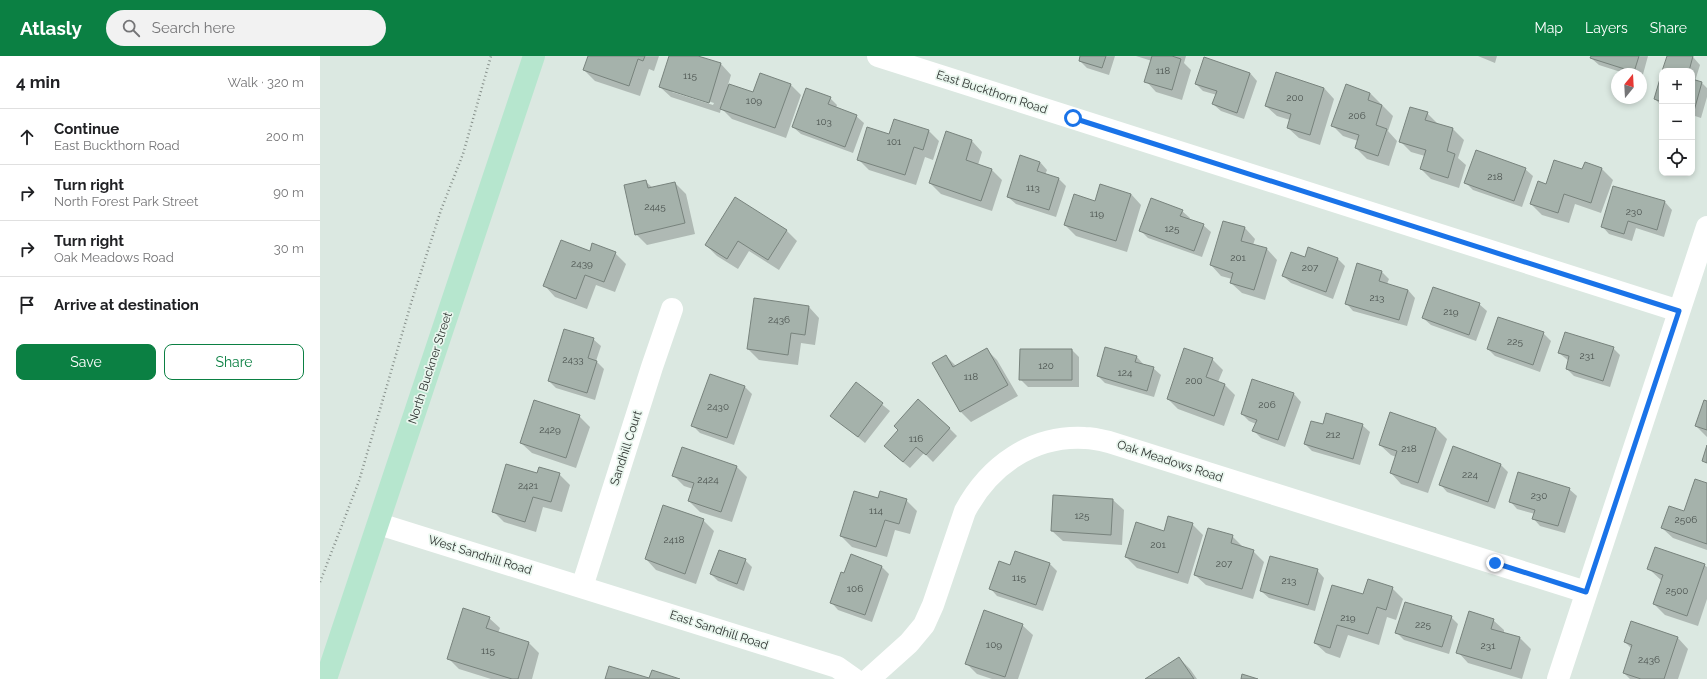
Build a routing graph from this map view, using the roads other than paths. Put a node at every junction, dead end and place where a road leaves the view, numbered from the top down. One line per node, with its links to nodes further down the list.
1 (534, 56): 6 (main road, North Buckner Street)
2 (878, 56): 5 (street, East Buckthorn Road)
3 (1707, 227): 5 (street)
4 (672, 309): 7 (street, Sandhill Court)
5 (1679, 311): 8 (street)
6 (379, 524): 7 (street, West Sandhill Road); 9 (main road, North Buckner Street)
7 (582, 587): 10 (street, East Sandhill Road)
8 (1586, 592): 11 (street, Oak Meadows Road); 12 (street)
9 (325, 675)
10 (854, 679)
11 (870, 679)
12 (1558, 679)

